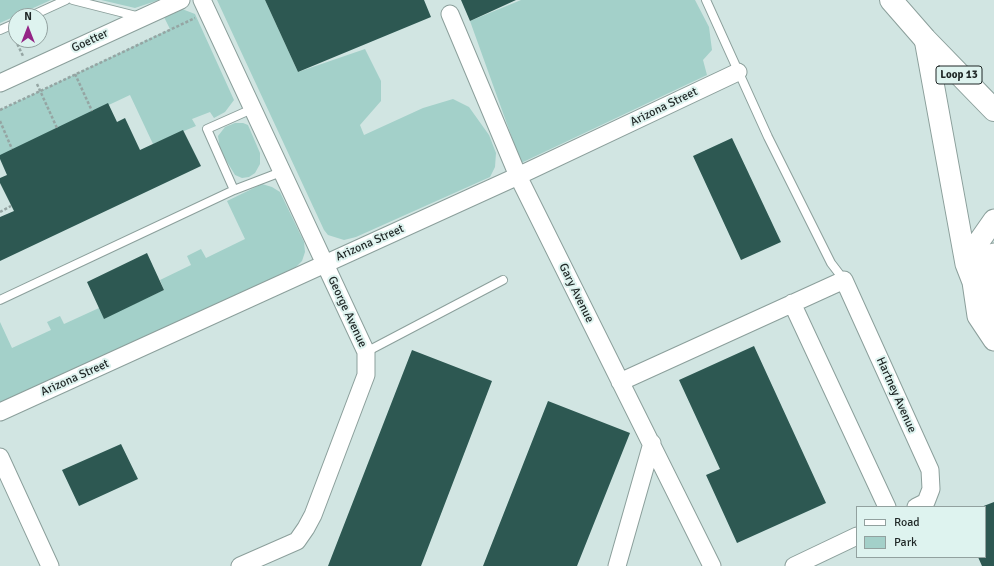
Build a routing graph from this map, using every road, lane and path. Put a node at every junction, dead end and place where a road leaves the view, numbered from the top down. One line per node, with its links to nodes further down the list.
1 (66, 0): 7 (lane)
2 (72, 0): 9 (lane)
3 (181, 0): 9 (street, Goetter)
4 (706, 0): 11 (lane)
5 (891, 0): 10 (main road, Loop 13)
6 (205, 6): 12 (path); 14 (street, George Avenue)
7 (48, 8)
8 (450, 14): 21 (street, Gary Avenue)
9 (141, 17): 13 (street, Goetter)
10 (925, 39): 16 (main road, Loop 13); 30 (street)
11 (738, 72): 21 (street, Arizona Street); 29 (lane)
12 (75, 74): 15 (path); 17 (path)
13 (0, 83)
14 (252, 109): 20 (street, George Avenue); 22 (lane)
15 (0, 110)
16 (994, 110)
17 (92, 111)
18 (0, 121): 19 (path)
19 (12, 149)
20 (281, 172): 22 (lane); 27 (street, George Avenue)
21 (518, 176): 27 (street, Arizona Street); 36 (street, Gary Avenue)
22 (234, 190): 31 (lane)
23 (11, 206): 24 (path)
24 (0, 212)
25 (994, 220): 30 (street)
26 (994, 254): 33 (street)
27 (325, 264): 35 (street, George Avenue); 37 (street, Arizona Street)
28 (503, 280): 35 (lane)
29 (844, 280): 32 (street); 41 (street, Hartney Avenue)
30 (973, 282): 34 (street)
31 (0, 300)
32 (792, 303): 36 (street); 40 (street)
33 (994, 317)
34 (994, 340)
35 (366, 352): 44 (street, George Avenue)
36 (620, 382): 38 (street, Gary Avenue)
37 (0, 412)
38 (652, 444): 45 (street); 46 (street, Gary Avenue)
39 (0, 457): 43 (street)
40 (887, 506)
41 (918, 506)
42 (856, 536): 47 (street)
43 (50, 566)
44 (240, 566)
45 (617, 566)
46 (712, 566)
47 (794, 566)

